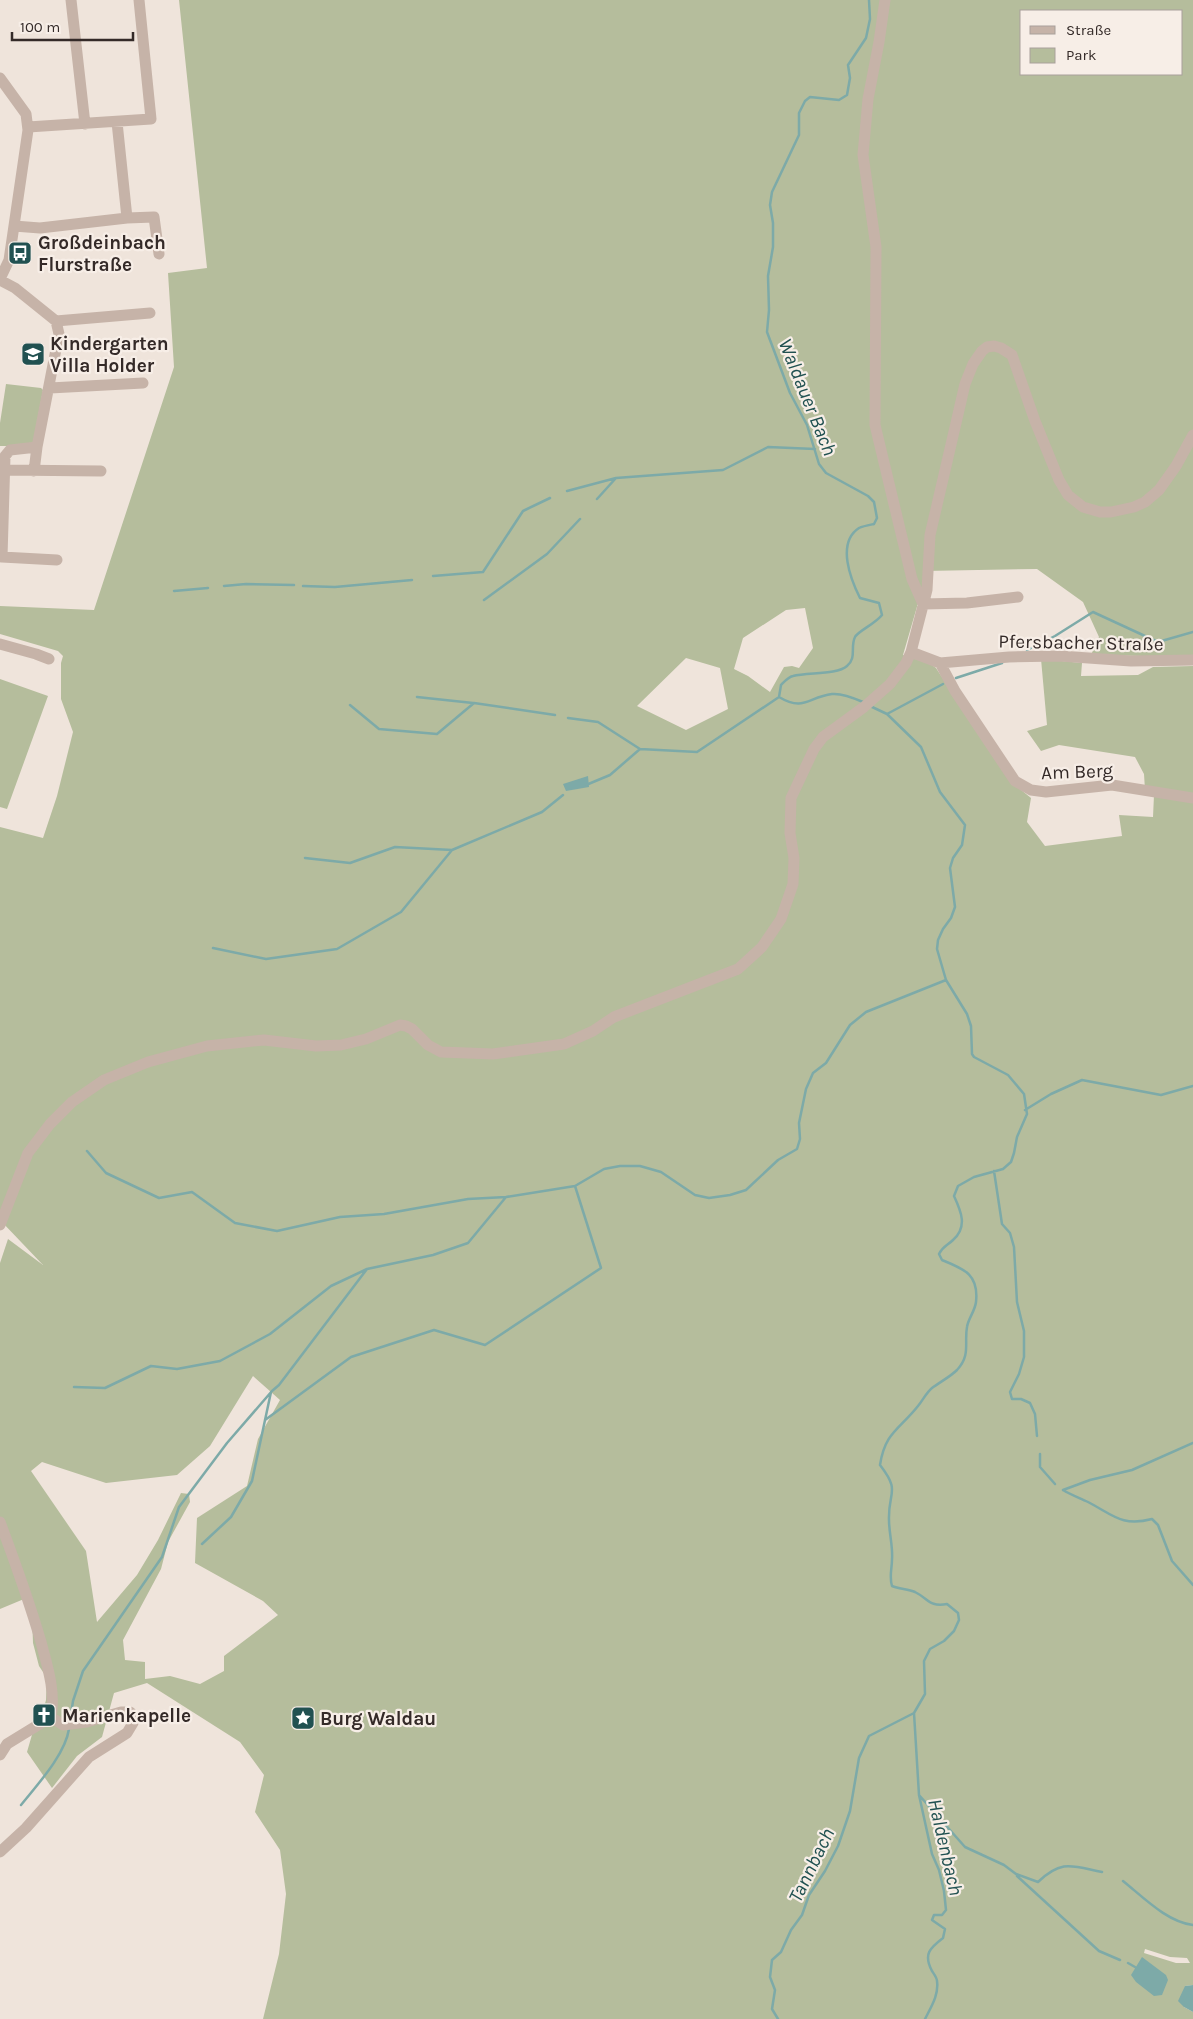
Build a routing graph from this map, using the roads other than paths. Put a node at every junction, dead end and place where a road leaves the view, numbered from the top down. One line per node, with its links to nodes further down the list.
1 (71, 0): 6 (street)
2 (139, 0): 5 (street)
3 (885, 0): 23 (street)
4 (0, 78): 7 (street)
5 (117, 122): 6 (street); 8 (street)
6 (85, 124): 7 (street)
7 (28, 127): 9 (street)
8 (127, 218): 9 (street); 10 (street)
9 (14, 226): 11 (street)
10 (159, 254)
11 (0, 279): 13 (street)
12 (150, 313): 13 (street)
13 (56, 321): 15 (street)
14 (143, 383): 15 (street)
15 (50, 388): 17 (street)
16 (1193, 435): 23 (street)
17 (37, 447): 18 (street); 19 (street)
18 (5, 470): 19 (street); 21 (street)
19 (34, 471): 20 (street)
20 (101, 471)
21 (57, 560)
22 (1018, 597): 23 (street)
23 (923, 604): 25 (street)
24 (0, 644): 26 (street)
25 (911, 652): 28 (street, Pfersbacher Straße); 30 (street)
26 (49, 659)
27 (1193, 660): 28 (street, Pfersbacher Straße)
28 (940, 663): 29 (street, Am Berg)
29 (1193, 798)
30 (0, 1225)
31 (0, 1522): 32 (street)
32 (51, 1717): 33 (street); 34 (street)
33 (0, 1755)
34 (0, 1852)

